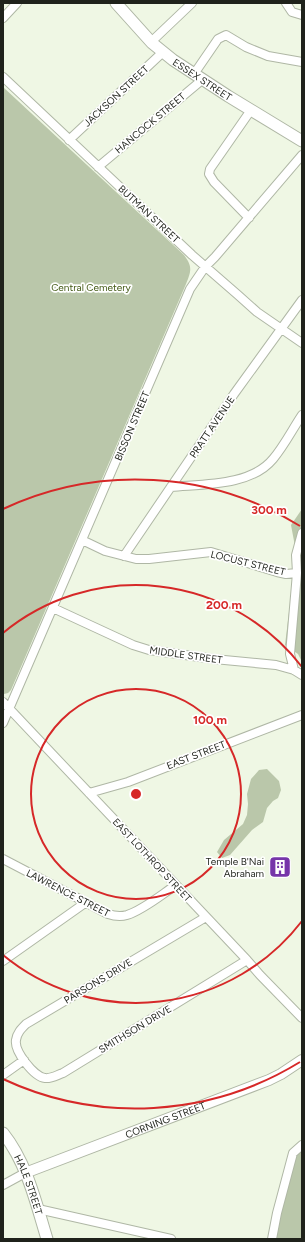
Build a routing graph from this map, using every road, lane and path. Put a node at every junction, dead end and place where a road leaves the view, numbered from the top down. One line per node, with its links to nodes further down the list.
1 (17, 3): 6 (street)
2 (116, 3): 7 (main road, ESSEX STREET)
3 (192, 3): 7 (street)
4 (286, 3): 5 (street)
5 (302, 15)
6 (3, 18)
7 (151, 42): 8 (main road, ESSEX STREET)
8 (163, 52): 11 (main road, ESSEX STREET); 13 (street, JACKSON STREET)
9 (302, 62): 11 (street, HANCOCK STREET)
10 (3, 77): 13 (street, BUTMAN STREET)
11 (198, 77): 12 (main road, ESSEX STREET); 16 (street, HANCOCK STREET)
12 (251, 110): 14 (main road, ESSEX STREET); 17 (street)
13 (69, 140): 16 (street, BUTMAN STREET)
14 (302, 141)
15 (302, 155): 17 (street, BISSON STREET)
16 (98, 167): 18 (street, BUTMAN STREET)
17 (249, 218): 18 (street, BISSON STREET)
18 (205, 267): 20 (street, BUTMAN STREET); 25 (street, BISSON STREET)
19 (302, 300): 20 (street, PRATT AVENUE)
20 (281, 329): 21 (street, BUTMAN STREET); 23 (street, PRATT AVENUE)
21 (302, 343)
22 (302, 415): 23 (street)
23 (171, 487): 26 (street, PRATT AVENUE)
24 (302, 533): 27 (street)
25 (82, 540): 26 (street, LOCUST STREET); 28 (street, BISSON STREET)
26 (124, 556): 27 (street, LOCUST STREET)
27 (297, 573): 29 (street)
28 (53, 608): 29 (street, MIDDLE STREET); 32 (street, BISSON STREET)
29 (294, 670): 30 (street, MIDDLE STREET)
30 (302, 675)
31 (3, 702): 32 (street, EAST LOTHROP STREET)
32 (9, 708): 34 (street, BISSON STREET); 35 (street, EAST LOTHROP STREET)
33 (302, 715): 35 (street, EAST STREET)
34 (3, 723)
35 (89, 793): 37 (street, EAST LOTHROP STREET)
36 (3, 859): 38 (street, LAWRENCE STREET)
37 (176, 885): 38 (street, LAWRENCE STREET); 39 (street, EAST LOTHROP STREET)
38 (85, 903): 41 (street)
39 (206, 917): 40 (street, EAST LOTHROP STREET); 43 (street, PARSONS DRIVE)
40 (247, 960): 42 (street, EAST LOTHROP STREET); 43 (street, SMITHSON DRIVE)
41 (3, 961)
42 (302, 1018)
43 (24, 1060): 45 (street)
44 (302, 1060): 48 (street, CORNING STREET)
45 (3, 1075)
46 (3, 1133): 48 (main road, HALE STREET)
47 (302, 1144): 53 (street)
48 (25, 1173): 49 (street); 50 (main road, HALE STREET)
49 (3, 1185)
50 (38, 1209): 51 (main road, HALE STREET); 52 (street)
51 (47, 1239)
52 (171, 1239)
53 (272, 1239)

